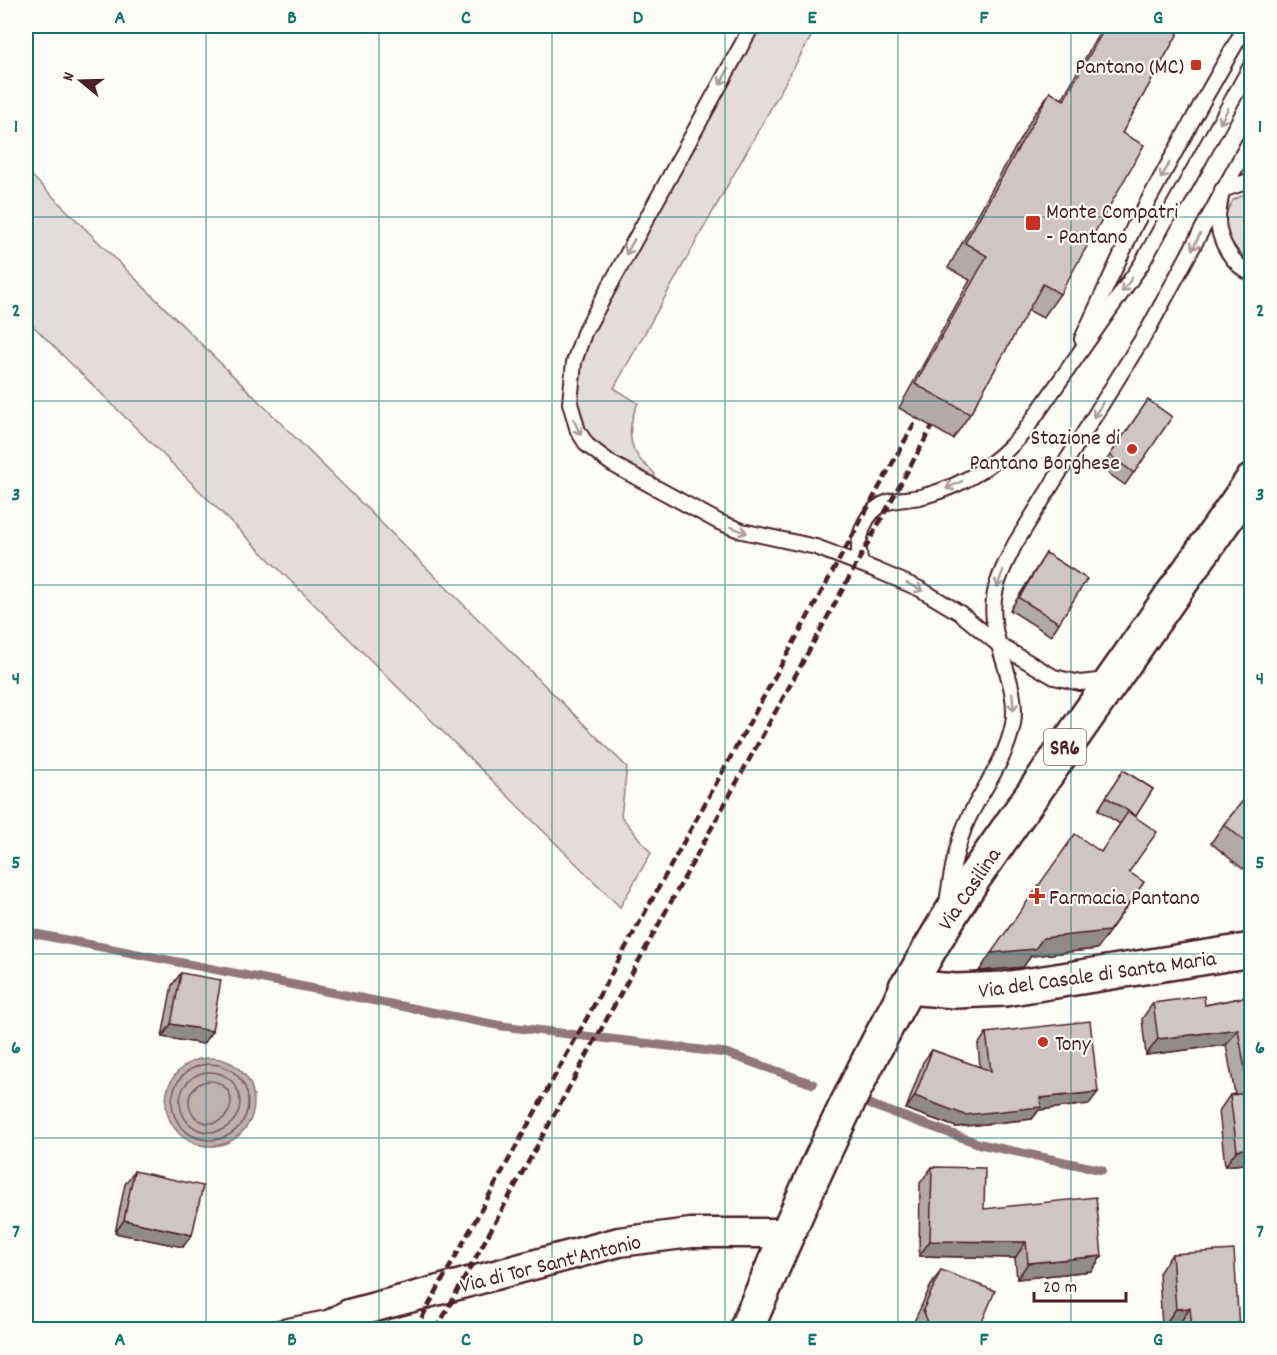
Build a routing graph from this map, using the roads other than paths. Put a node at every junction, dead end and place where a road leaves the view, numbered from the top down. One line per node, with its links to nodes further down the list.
1 (752, 26): 10 (lane, one-way to 10)
2 (1248, 26): 8 (lane, one-way to 8)
3 (1251, 64): 8 (lane, one-way to 8)
4 (1251, 137): 6 (lane)
5 (1251, 180): 6 (lane)
6 (1222, 190): 7 (lane); 11 (lane, one-way to 11)
7 (1251, 274)
8 (1067, 371): 10 (lane, one-way to 10)
9 (1251, 481): 12 (main road, Via Casilina / SR6)
10 (861, 564): 11 (lane, one-way to 11)
11 (999, 645): 12 (lane); 13 (lane, one-way to 13)
12 (1116, 674): 13 (main road, Via Casilina / SR6)
13 (944, 924): 15 (main road, Via Casilina / SR6)
14 (1251, 950): 15 (main road, Via del Casale di Santa Maria)
15 (906, 987): 16 (main road, Via Casilina / SR6)
16 (787, 1233): 17 (street, Via di Tor Sant'Antonio); 20 (main road, Via Casilina / SR6)
17 (349, 1314): 18 (lane); 19 (street, Via di Tor Sant'Antonio)
18 (267, 1329)
19 (321, 1329)
20 (746, 1329)

